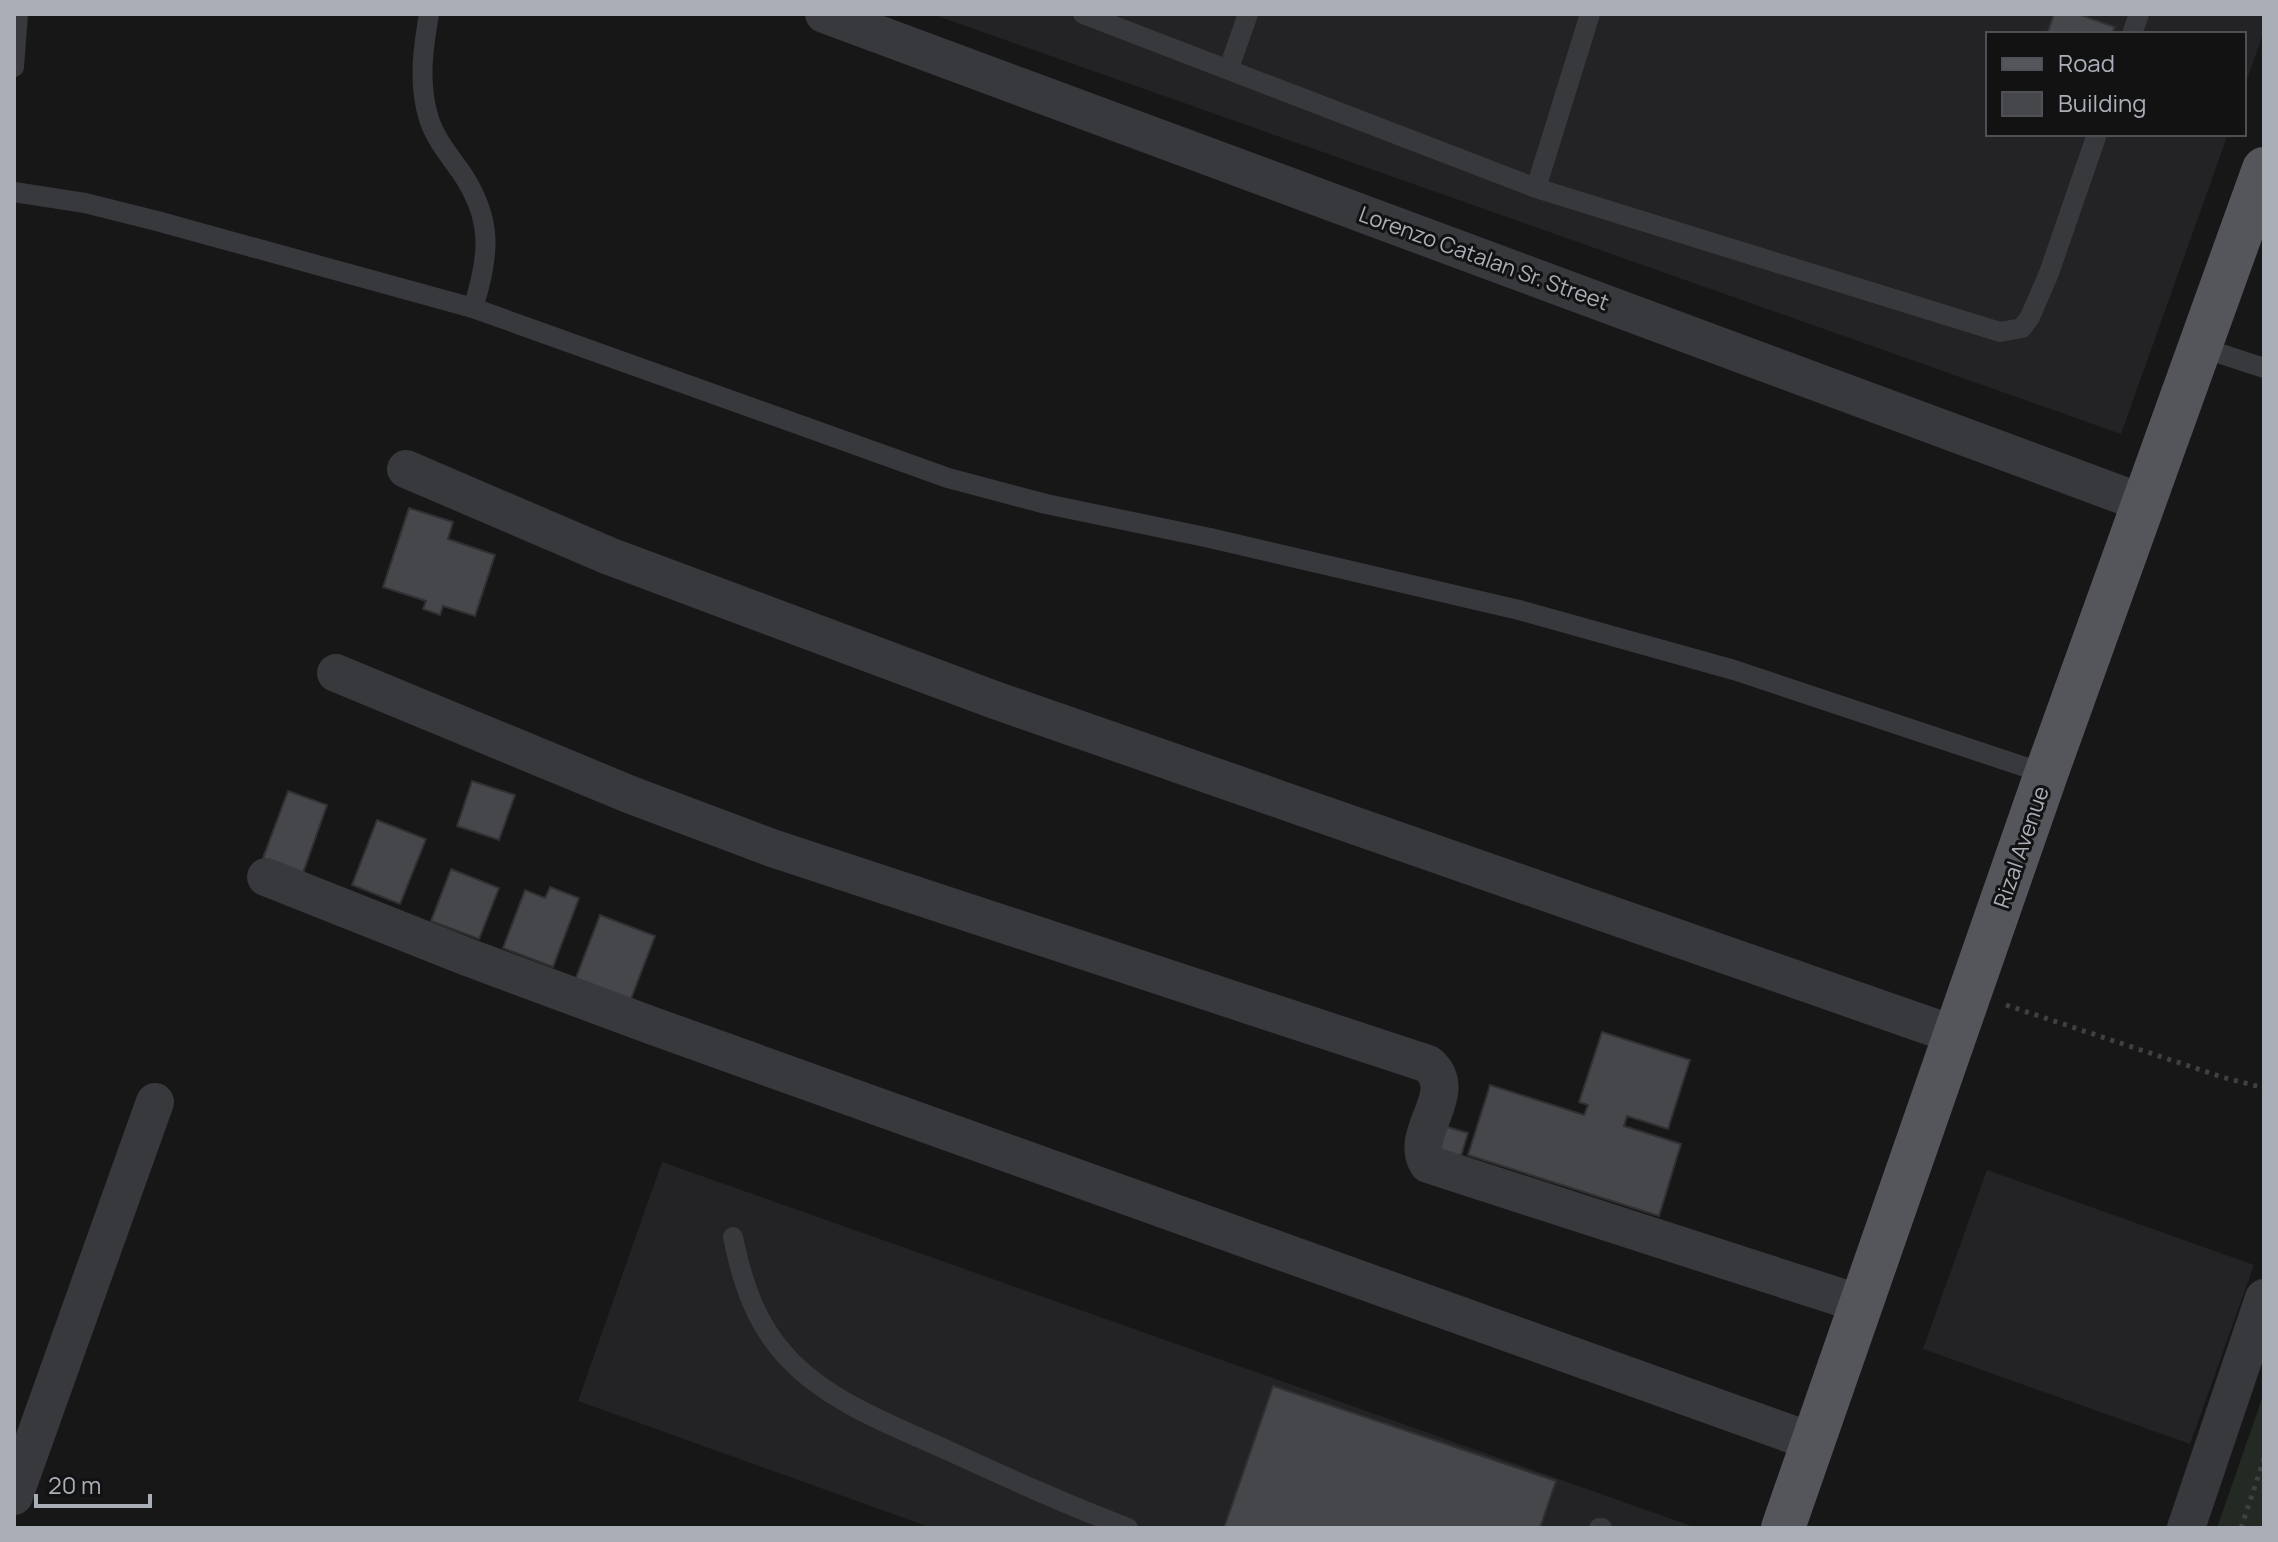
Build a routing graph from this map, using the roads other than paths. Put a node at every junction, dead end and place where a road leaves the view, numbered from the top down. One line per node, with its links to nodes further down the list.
1 (18, 14): 7 (lane)
2 (429, 14): 14 (lane)
3 (824, 14): 18 (street, Lorenzo Catalan Sr. Street)
4 (1083, 14): 8 (lane)
5 (1248, 14): 8 (lane)
6 (1590, 14): 11 (lane)
7 (14, 67)
8 (1229, 68): 11 (lane)
9 (2096, 136): 11 (lane)
10 (2264, 169): 13 (main road, Rizal Avenue)
11 (1536, 188)
12 (14, 192): 14 (lane)
13 (2256, 216): 15 (main road, Rizal Avenue)
14 (473, 308): 20 (lane)
15 (2200, 347): 16 (lane); 18 (main road, Rizal Avenue)
16 (2264, 368)
17 (406, 469): 22 (street)
18 (2143, 503): 20 (main road, Rizal Avenue)
19 (336, 673): 26 (street)
20 (2046, 774): 22 (main road, Rizal Avenue)
21 (266, 877): 27 (street)
22 (1955, 1035): 26 (main road, Rizal Avenue)
23 (155, 1102): 28 (street)
24 (733, 1237): 29 (lane)
25 (2264, 1298): 32 (street)
26 (1861, 1304): 27 (main road, Rizal Avenue)
27 (1813, 1442): 31 (main road, Rizal Avenue)
28 (14, 1496)
29 (1075, 1519): 30 (lane)
30 (1128, 1528)
31 (1783, 1528)
32 (2186, 1528)

